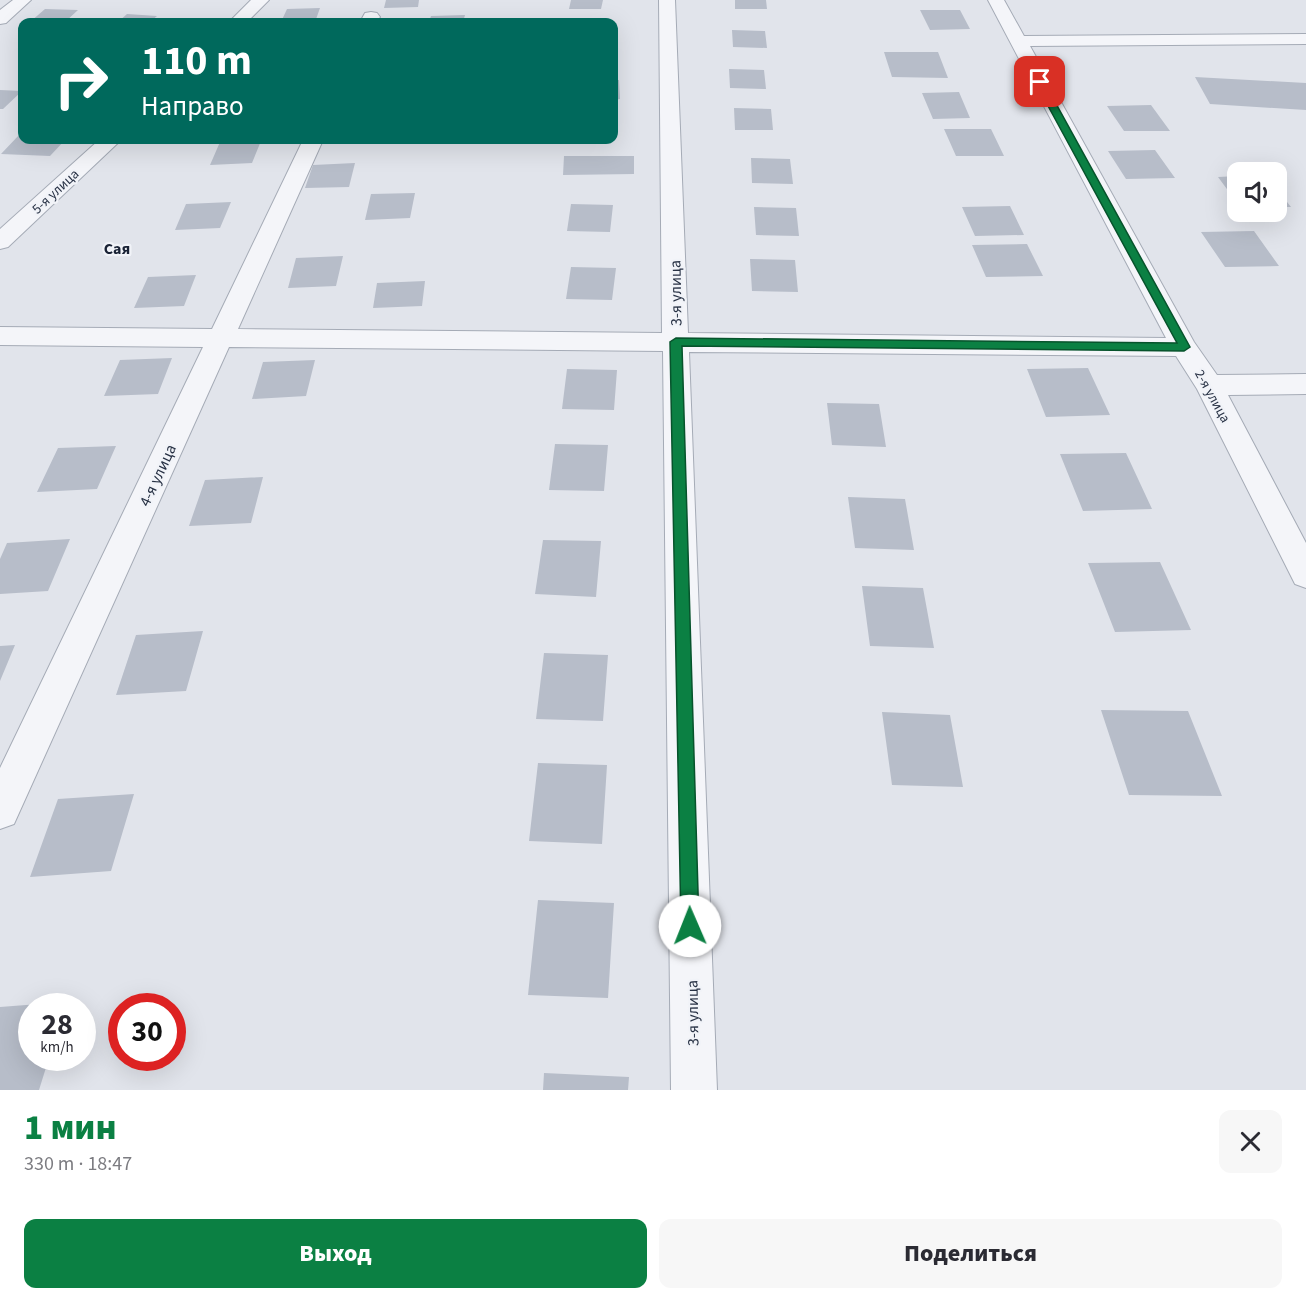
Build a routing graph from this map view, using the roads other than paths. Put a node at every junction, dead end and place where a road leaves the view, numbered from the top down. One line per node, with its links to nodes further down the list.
1 (23, 0): 6 (street)
2 (261, 0): 5 (street)
3 (668, 0): 14 (street, 3-я улица)
4 (996, 0): 8 (street, 2-я улица)
5 (241, 18)
6 (0, 19)
7 (1306, 39): 8 (street)
8 (1017, 41): 15 (street, 2-я улица)
9 (107, 144): 11 (street, 5-я улица)
10 (312, 144): 13 (street, 4-я улица)
11 (0, 242)
12 (0, 336): 13 (street)
13 (221, 338): 14 (street); 19 (street, 4-я улица)
14 (676, 342): 15 (street); 20 (street, 3-я улица)
15 (1184, 347): 17 (street, 2-я улица)
16 (1306, 384): 17 (street)
17 (1209, 385): 18 (street, 2-я улица)
18 (1306, 574)
19 (0, 810)
20 (694, 1090)

